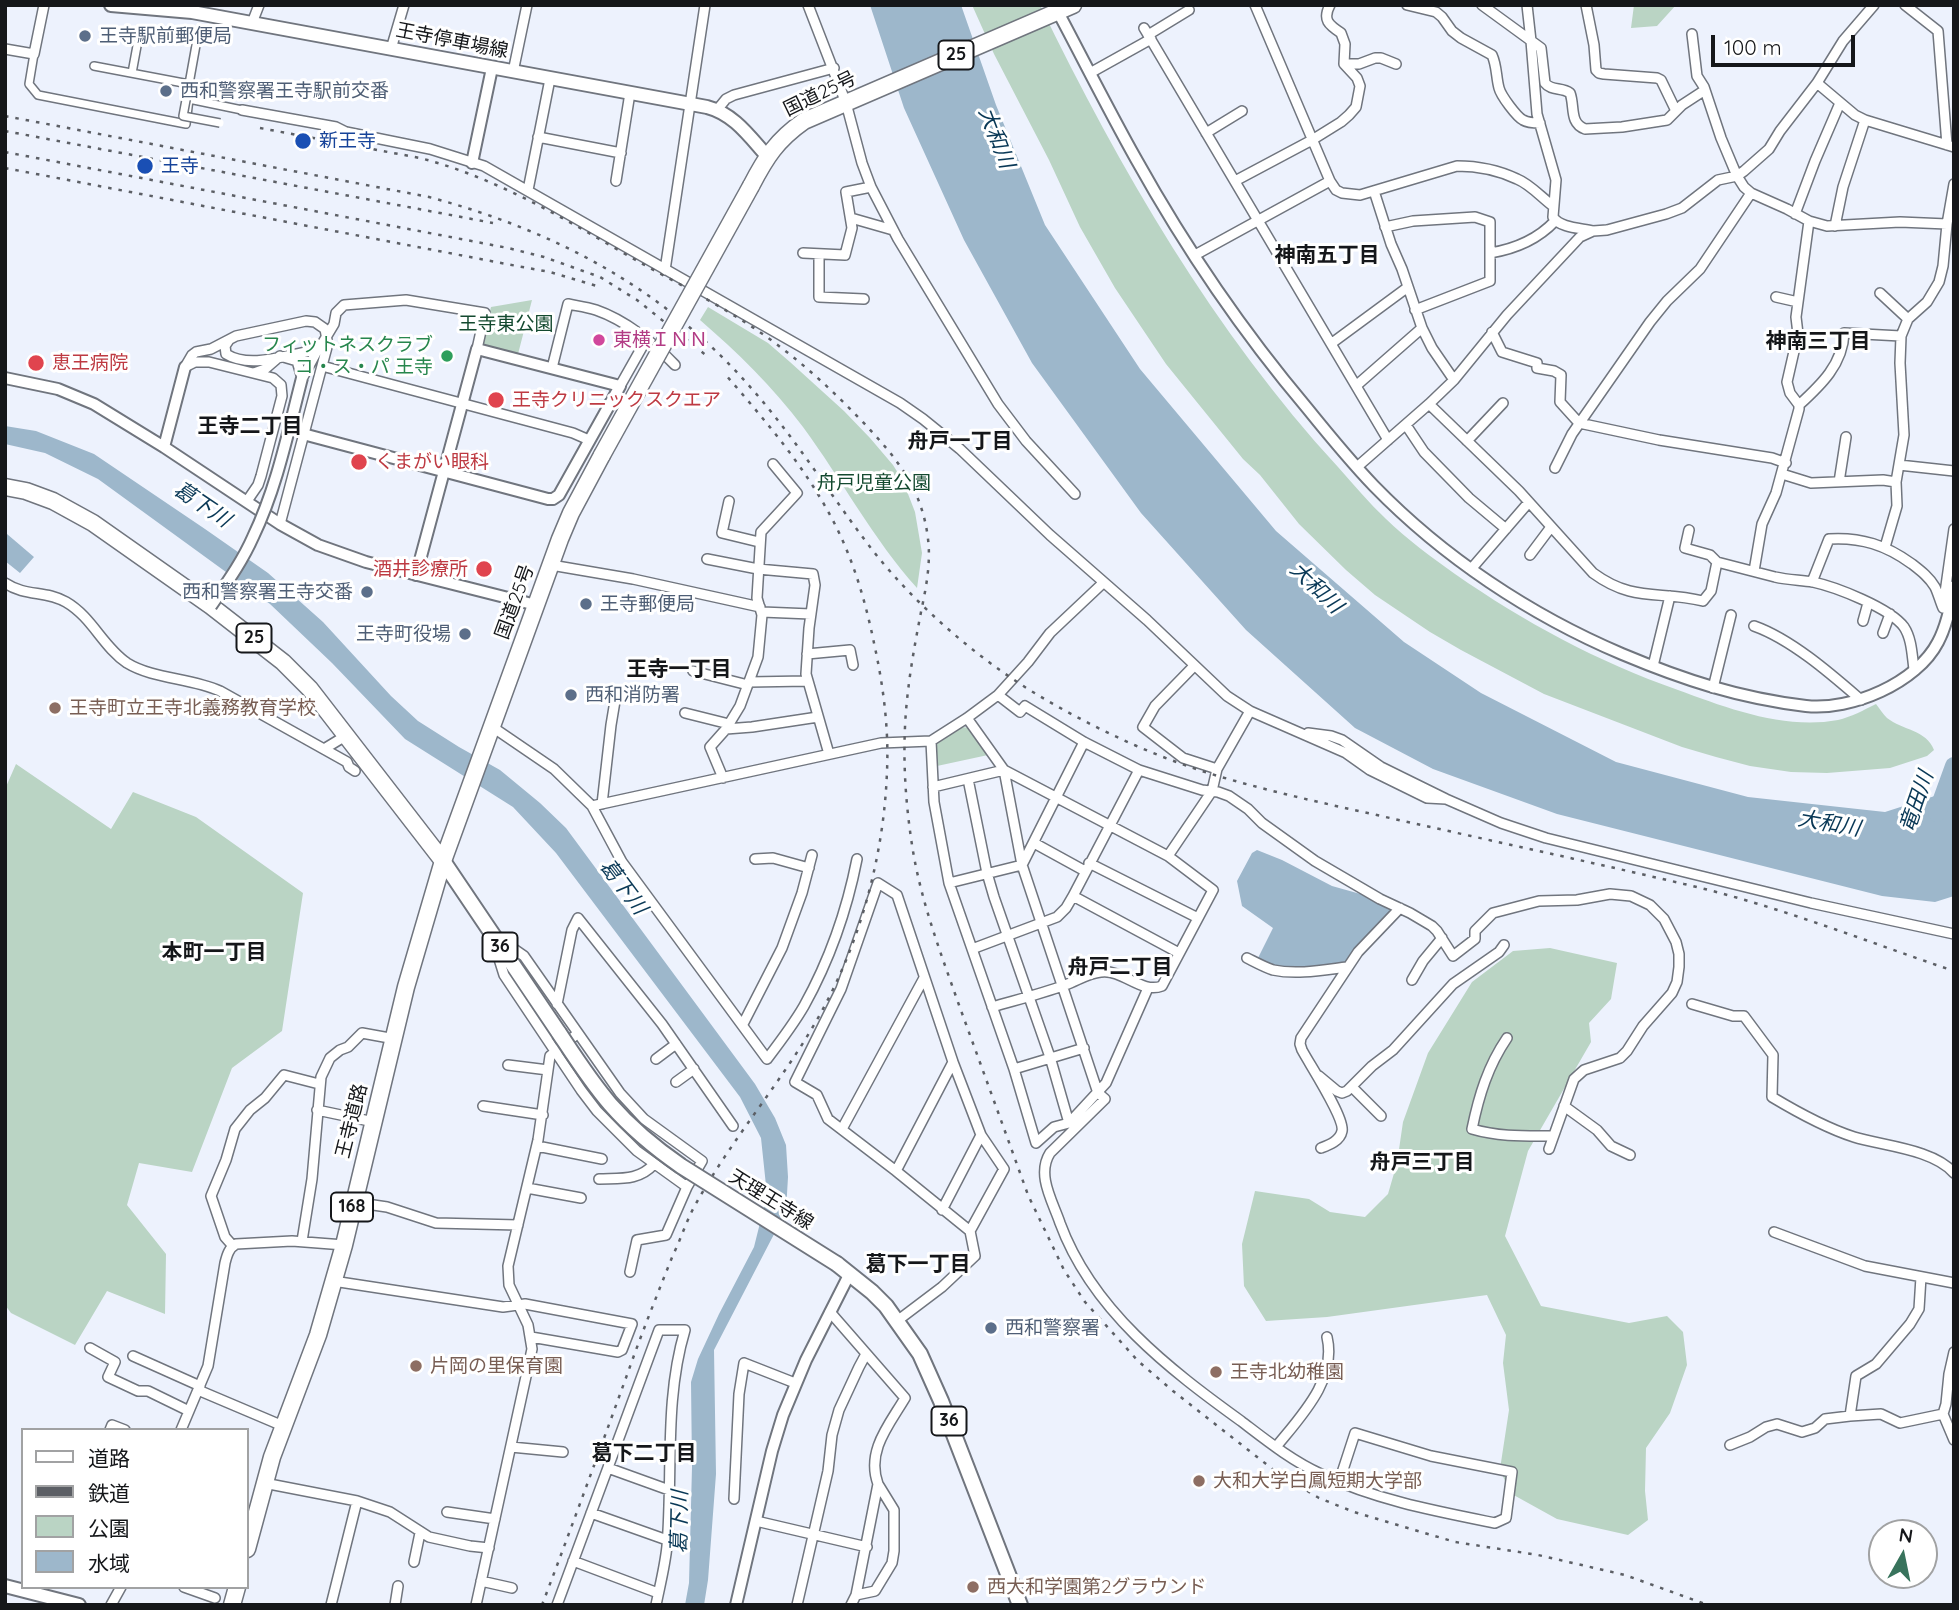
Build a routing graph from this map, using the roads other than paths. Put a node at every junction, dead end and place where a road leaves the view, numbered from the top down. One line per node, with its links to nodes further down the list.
1 (44, 5): 27 (street)
2 (111, 5): 16 (main road, 王寺停車場線)
3 (258, 5): 19 (street)
4 (404, 5): 26 (street)
5 (527, 5): 34 (street)
6 (705, 5): 45 (street)
7 (808, 5): 32 (street)
8 (1255, 5): 55 (street)
9 (1330, 5): 28 (street)
10 (1407, 5): 52 (street)
11 (1482, 5): 24 (street)
12 (1527, 5): 24 (street)
13 (1586, 5): 49 (street)
14 (1874, 5): 39 (street)
15 (1905, 5): 56 (street)
16 (160, 7): 19 (main road, 王寺停車場線)
17 (1066, 8): 36 (street); 43 (highway, 国道25号 / 25)
18 (1189, 10): 20 (street)
19 (252, 23): 26 (main road, 王寺停車場線)
20 (1148, 34): 36 (street); 53 (street)
21 (1692, 34): 41 (street)
22 (139, 35): 35 (street)
23 (200, 38): 33 (street)
24 (1531, 41): 49 (street); 52 (street)
25 (5, 49): 27 (street)
26 (391, 49): 31 (main road, 王寺停車場線)
27 (34, 54): 46 (street)
28 (1344, 64): 29 (street); 55 (street)
29 (1396, 64)
30 (94, 66): 35 (street)
31 (492, 68): 34 (main road, 王寺停車場線); 59 (street)
32 (834, 68): 43 (street); 47 (street)
33 (191, 72): 37 (street); 40 (street)
34 (513, 72): 38 (main road, 王寺停車場線)
35 (132, 73): 40 (street)
36 (1090, 73): 83 (street)
37 (200, 74)
38 (550, 79): 42 (main road, 王寺停車場線); 54 (street)
39 (1817, 83): 44 (street); 60 (street)
40 (189, 84): 51 (street, bridge)
41 (1705, 90): 49 (street); 60 (street)
42 (630, 93): 45 (main road, 王寺停車場線); 57 (street)
43 (850, 101): 58 (highway, 国道25号 / 25); 65 (street)
44 (1840, 103): 50 (street); 70 (street)
45 (690, 104): 47 (main road, 王寺停車場線); 84 (street)
46 (242, 110): 59 (street)
47 (717, 110): 58 (main road, 王寺停車場線)
48 (1242, 111): 53 (street)
49 (1676, 111)
50 (1865, 120): 56 (street); 76 (street)
51 (220, 123)
52 (1539, 124): 69 (street)
53 (1206, 133): 62 (street)
54 (538, 137): 57 (street); 66 (street)
55 (1312, 140): 62 (street); 63 (street)
56 (1950, 146)
57 (621, 153): 61 (street)
58 (766, 156): 151 (highway, 国道25号 / 25, bridge)
59 (472, 163): 66 (street)
60 (1737, 176): 68 (street); 79 (street)
61 (616, 181)
62 (1236, 181): 72 (street)
63 (1329, 181): 67 (street); 72 (street)
64 (1954, 184): 75 (street)
65 (872, 187): 71 (street); 78 (street)
66 (528, 191): 84 (street)
67 (1374, 191): 69 (street); 77 (street)
68 (1751, 193): 70 (street); 118 (street)
69 (1553, 206): 73 (street)
70 (1796, 214): 74 (street)
71 (850, 218): 78 (street); 82 (street)
72 (1259, 220): 83 (street); 98 (street)
73 (1555, 221): 79 (street); 81 (street)
74 (1809, 221): 76 (street); 89 (street)
75 (1947, 224): 76 (street); 91 (street)
76 (1835, 226)
77 (1385, 227): 81 (street); 85 (street)
78 (893, 230): 137 (street)
79 (1593, 231): 93 (street)
80 (803, 253): 82 (street)
81 (1490, 253): 90 (street)
82 (819, 254): 88 (street)
83 (1195, 256): 129 (street)
84 (665, 270): 158 (street)
85 (1408, 288): 90 (street); 98 (street)
86 (1880, 293): 91 (street)
87 (1776, 297): 89 (street)
88 (864, 299)
89 (1798, 302): 117 (street)
90 (1415, 310): 92 (street)
91 (1908, 319): 95 (street)
92 (1422, 328): 111 (street); 112 (street)
93 (1492, 332): 111 (street); 118 (street)
94 (326, 335): 96 (street); 100 (street); 101 (street); 105 (street)
95 (1901, 336): 117 (street); 128 (street)
96 (229, 340): 99 (street); 102 (street)
97 (646, 340): 104 (street); 107 (street); 113 (street)
98 (1332, 343): 112 (street)
99 (218, 346): 103 (street); 106 (street)
100 (318, 348): 102 (street); 110 (street)
101 (477, 349): 107 (street); 114 (street)
102 (280, 356): 108 (street); 110 (street)
103 (224, 365): 106 (street); 108 (street)
104 (675, 365)
105 (322, 366): 114 (street); 120 (street)
106 (185, 367): 125 (street)
107 (552, 368): 113 (street)
108 (254, 373): 138 (street)
109 (5, 378): 125 (street)
110 (302, 378): 162 (street, bridge)
111 (1454, 380): 116 (street)
112 (1357, 385): 123 (street)
113 (620, 386): 122 (street)
114 (462, 403): 122 (street); 131 (street)
115 (1503, 403): 124 (street)
116 (1429, 404): 119 (street); 124 (street)
117 (1799, 405): 126 (street)
118 (1579, 423): 126 (street); 130 (street)
119 (1406, 425): 123 (street); 143 (street)
120 (303, 434): 131 (street); 141 (street)
121 (1846, 437): 134 (street)
122 (589, 440): 131 (street)
123 (1388, 440): 129 (street)
124 (1467, 441): 140 (street)
125 (164, 447): 138 (street)
126 (1786, 463): 133 (street)
127 (773, 464): 146 (street)
128 (1899, 465): 132 (street); 135 (street)
129 (1357, 467): 152 (street)
130 (1555, 468)
131 (445, 471): 155 (street)
132 (1954, 471)
133 (1782, 474): 134 (street); 154 (street)
134 (1839, 482): 135 (street)
135 (1896, 482): 147 (street)
136 (5, 486): 162 (highway, 25)
137 (1075, 494)
138 (247, 501): 141 (street)
139 (729, 502): 146 (street)
140 (1529, 502): 142 (street); 143 (street)
141 (280, 524): 155 (street)
142 (1551, 527): 148 (street); 160 (street)
143 (1506, 529): 152 (street)
144 (1954, 529): 165 (street)
145 (1689, 530): 150 (street)
146 (759, 542): 153 (street)
147 (1885, 547): 156 (street); 165 (street)
148 (1530, 555)
149 (707, 559): 153 (street)
150 (1717, 562): 154 (street); 160 (street)
151 (551, 565): 163 (highway, 国道25号 / 25); 164 (street)
152 (1472, 568): 175 (street)
153 (758, 569): 164 (street); 166 (street)
154 (1754, 571): 156 (street)
155 (416, 575): 163 (street)
156 (1812, 582): 161 (street)
157 (5, 583): 193 (street)
158 (1103, 583): 174 (street); 182 (street)
159 (1954, 586): 165 (street)
160 (1670, 596): 175 (street)
161 (1868, 603): 167 (street); 169 (street)
162 (211, 606): 190 (highway, 25)
163 (536, 606): 189 (highway, 国道25号 / 25)
164 (761, 610): 166 (street); 179 (street)
165 (1945, 613): 176 (street)
166 (811, 614): 172 (street)
167 (1890, 614): 171 (street); 176 (street)
168 (1731, 615): 180 (street)
169 (1863, 621)
170 (1754, 626): 183 (street)
171 (1883, 633)
172 (807, 654): 173 (street); 178 (street)
173 (853, 666)
174 (1194, 666): 184 (street); 195 (street)
175 (1653, 666): 180 (street)
176 (1914, 669): 183 (street)
177 (693, 671): 179 (street)
178 (807, 681): 179 (street); 186 (street)
179 (749, 684): 188 (street)
180 (1713, 688): 183 (street)
181 (616, 695): 204 (street)
182 (998, 695): 187 (street); 192 (street)
183 (1861, 700)
184 (1250, 711): 195 (street); 223 (street)
185 (685, 713): 188 (street)
186 (818, 718): 188 (street); 194 (street)
187 (967, 718): 191 (street); 196 (street)
188 (727, 727): 199 (street)
189 (490, 731): 205 (street); 212 (highway, 国道25号 / 25)
190 (347, 735): 193 (street); 212 (highway, 25)
191 (930, 741): 194 (street); 201 (street)
192 (1084, 742): 197 (street); 203 (street)
193 (324, 749): 198 (street)
194 (829, 754): 199 (street)
195 (1217, 769): 202 (street)
196 (1004, 770): 200 (street); 203 (street); 213 (street)
197 (1139, 770): 202 (street); 206 (street)
198 (355, 771)
199 (723, 778): 204 (street)
200 (968, 779): 201 (street); 216 (street)
201 (933, 787): 217 (street)
202 (1212, 791): 209 (street); 219 (street)
203 (1057, 797): 206 (street); 207 (street)
204 (602, 804): 205 (street)
205 (592, 806): 239 (street)
206 (1109, 825): 209 (street); 214 (street)
207 (1034, 842): 213 (street); 214 (street)
208 (813, 855): 215 (street)
209 (1168, 856): 220 (street)
210 (755, 859): 215 (street)
211 (857, 859): 239 (street)
212 (443, 861): 222 (main road, 天理王寺線 / 36); 242 (highway, 王寺道路 / 168)
213 (1022, 865): 216 (street); 221 (street)
214 (1087, 867): 218 (street); 220 (street)
215 (809, 868): 239 (street)
216 (987, 873): 217 (street); 224 (street)
217 (949, 883): 227 (street)
218 (1073, 896): 221 (street); 228 (street)
219 (1399, 908): 225 (street); 230 (street)
220 (1198, 918): 228 (street)
221 (1041, 923): 224 (street); 233 (street)
222 (491, 933): 236 (street); 245 (street); 290 (main road, 天理王寺線 / 36, bridge)
223 (1954, 934)
224 (1007, 936): 227 (street); 235 (street)
225 (1442, 938): 232 (street); 259 (street)
226 (1504, 945): 256 (street)
227 (972, 949): 238 (street)
228 (1179, 953): 234 (street)
229 (1247, 958): 230 (street)
230 (1347, 967): 253 (street)
231 (924, 978): 248 (street); 266 (street); 266 (street)
232 (1412, 980)
233 (1063, 986): 234 (street); 235 (street); 244 (street)
234 (1148, 988): 257 (street)
235 (1029, 996): 238 (street); 246 (street)
236 (557, 1004): 240 (street); 243 (street)
237 (1692, 1004): 276 (street)
238 (992, 1007): 251 (street)
239 (743, 1024)
240 (577, 1034): 245 (street); 278 (street)
241 (1507, 1038): 268 (street)
242 (395, 1039): 255 (street); 263 (highway, 王寺道路 / 168)
243 (676, 1044): 247 (street); 250 (street)
244 (1084, 1048): 246 (street); 257 (street)
245 (555, 1052): 252 (street); 274 (street)
246 (1050, 1057): 251 (street); 264 (street)
247 (656, 1059)
248 (953, 1062): 267 (street); 275 (street)
249 (508, 1065): 252 (street)
250 (694, 1069): 254 (street); 265 (street)
251 (1014, 1069): 264 (street)
252 (548, 1070): 261 (street)
253 (1312, 1071): 256 (street); 270 (street)
254 (676, 1082)
255 (319, 1084): 260 (street); 288 (street)
256 (1352, 1087): 262 (street)
257 (1098, 1093): 264 (street); 313 (street)
258 (483, 1105): 261 (street)
259 (1564, 1106): 268 (street); 272 (street)
260 (317, 1110): 263 (street); 286 (street)
261 (543, 1115): 269 (street)
262 (1381, 1116)
263 (374, 1122): 281 (highway, 王寺道路 / 168)
264 (1069, 1123)
265 (733, 1126)
266 (842, 1129): 275 (street)
267 (981, 1135): 282 (street); 284 (street)
268 (1553, 1136): 271 (street)
269 (537, 1146): 273 (street); 279 (street)
270 (1321, 1148)
271 (1549, 1149)
272 (1630, 1155)
273 (602, 1159)
274 (654, 1164): 277 (street); 278 (street)
275 (896, 1171): 282 (street)
276 (1954, 1173)
277 (599, 1179)
278 (687, 1187): 289 (street)
279 (527, 1188): 280 (street); 283 (street)
280 (581, 1198)
281 (353, 1202): 283 (street); 287 (highway, 王寺道路 / 168)
282 (942, 1209): 284 (street)
283 (518, 1225): 294 (street)
284 (970, 1231): 296 (street)
285 (1774, 1232): 291 (street)
286 (302, 1241): 287 (street); 288 (street)
287 (344, 1245): 292 (highway, 王寺道路 / 168)
288 (233, 1246): 304 (street)
289 (629, 1272)
290 (850, 1273): 295 (street); 296 (main road, 天理王寺線 / 36)
291 (1921, 1277): 293 (street); 307 (street)
292 (333, 1281): 294 (street); 308 (highway, 王寺道路 / 168)
293 (1954, 1283)
294 (518, 1305): 297 (street); 297 (street)
295 (830, 1312): 301 (street); 303 (street)
296 (897, 1321): 353 (main road, 天理王寺線 / 36)
297 (531, 1337): 312 (street)
298 (1327, 1337): 313 (street)
299 (90, 1348): 305 (street)
300 (1954, 1352): 306 (street)
301 (866, 1354): 318 (street); 327 (street)
302 (133, 1356): 304 (street)
303 (795, 1383): 320 (street); 325 (street)
304 (199, 1388): 305 (street); 308 (street)
305 (189, 1411): 309 (street)
306 (1943, 1414): 307 (street); 310 (street)
307 (1850, 1416): 311 (street)
308 (283, 1426): 317 (highway, 王寺道路 / 168)
309 (182, 1428)
310 (1954, 1440)
311 (1730, 1445)
312 (511, 1447): 314 (street); 324 (street)
313 (1276, 1447): 316 (street)
314 (564, 1452)
315 (608, 1468): 319 (street); 319 (street); 323 (street)
316 (1339, 1482): 316 (street)
317 (264, 1483): 321 (street); 329 (highway, 王寺道路 / 168)
318 (878, 1484): 330 (street); 341 (street)
319 (669, 1490): 328 (street)
320 (734, 1499)
321 (357, 1501): 326 (street); 345 (street)
322 (447, 1513): 324 (street)
323 (591, 1513): 328 (street); 332 (street)
324 (495, 1519): 331 (street)
325 (756, 1521): 327 (street); 350 (street)
326 (420, 1533): 331 (street); 333 (street)
327 (813, 1534): 330 (street); 351 (street)
328 (667, 1540): 340 (street)
329 (248, 1545)
330 (867, 1547): 341 (street)
331 (489, 1548): 334 (street)
332 (573, 1561): 340 (street); 348 (street)
333 (414, 1562)
334 (481, 1581): 337 (street); 347 (street)
335 (5, 1586): 343 (main road)
336 (398, 1586): 346 (street)
337 (512, 1588)
338 (120, 1589): 344 (street)
339 (190, 1589): 342 (street)
340 (658, 1593): 349 (street)
341 (856, 1595): 352 (street)
342 (215, 1598)
343 (79, 1605)
344 (111, 1605)
345 (331, 1605)
346 (395, 1605)
347 (476, 1605)
348 (557, 1605)
349 (656, 1605)
350 (736, 1605)
351 (797, 1605)
352 (850, 1605)
353 (1020, 1605)

